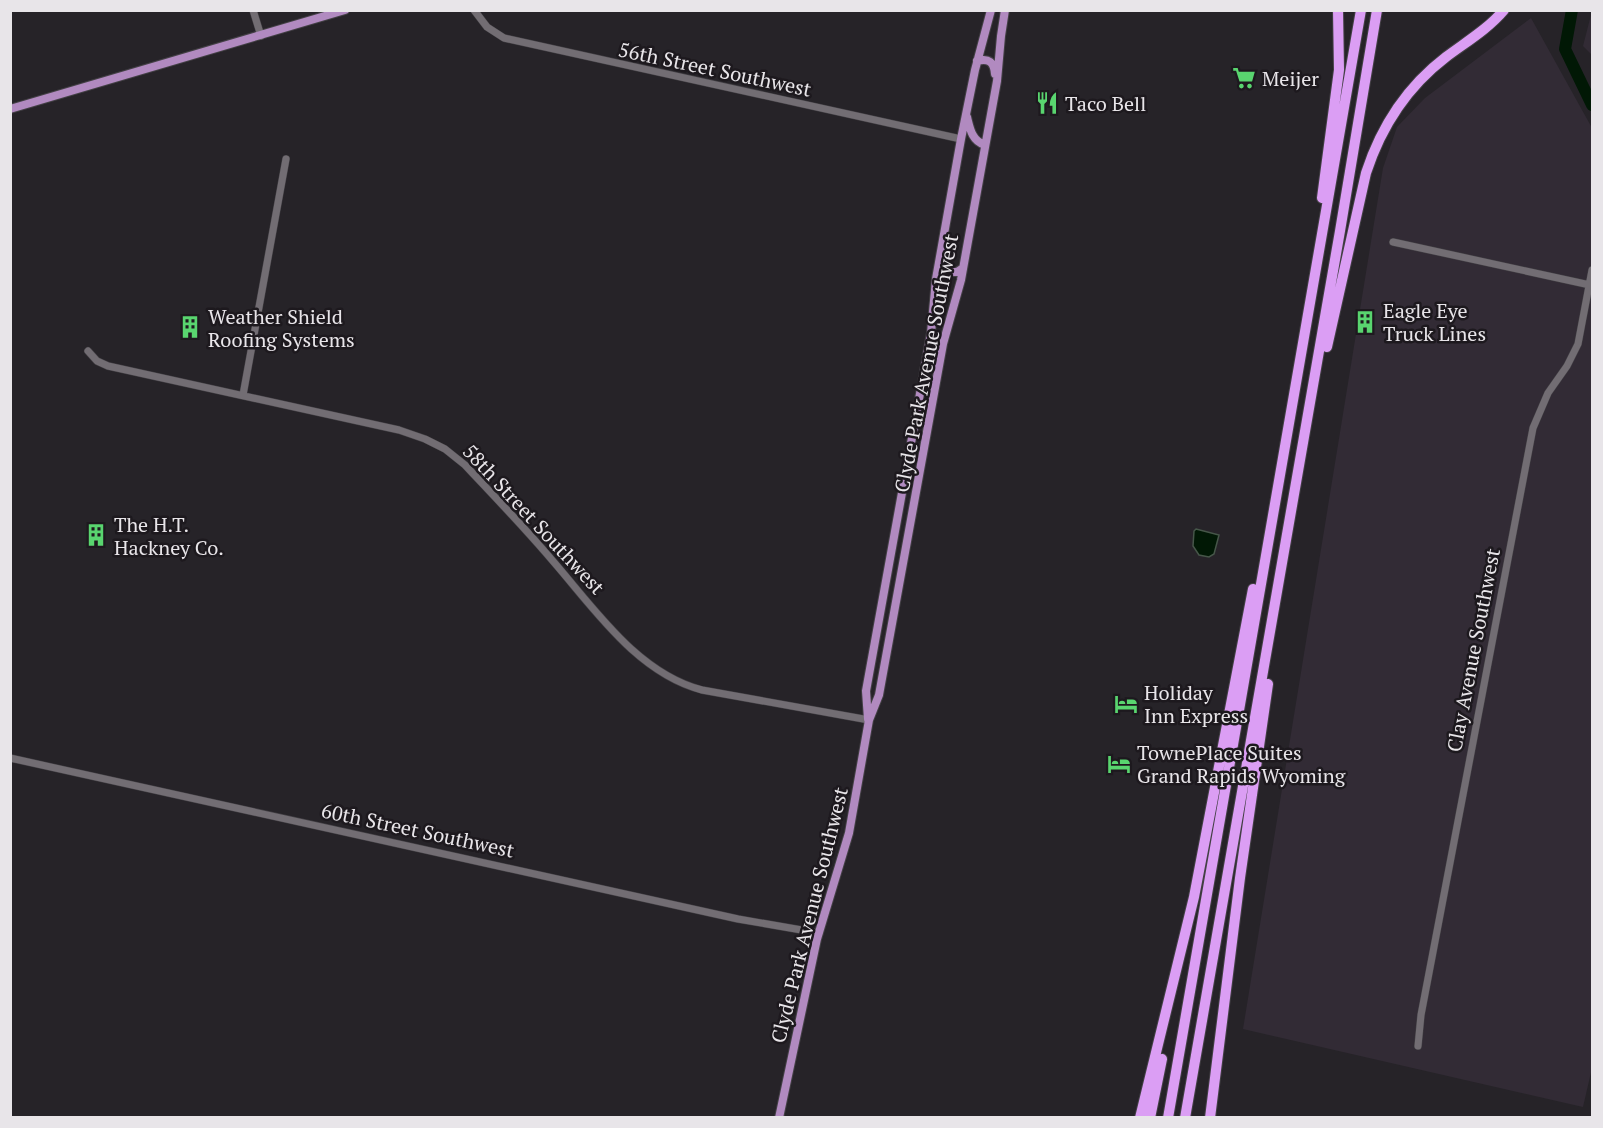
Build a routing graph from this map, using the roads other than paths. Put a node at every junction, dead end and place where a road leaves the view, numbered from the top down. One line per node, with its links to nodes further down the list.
1 (253, 10): 10 (street)
2 (345, 10): 10 (main road)
3 (474, 10): 15 (street, 56th Street Southwest)
4 (991, 10): 11 (main road, Clyde Park Avenue Southwest)
5 (1005, 10): 12 (main road, Clyde Park Avenue Southwest)
6 (1338, 10): 18 (highway)
7 (1361, 10): 18 (highway)
8 (1377, 10): 28 (highway)
9 (1504, 10): 28 (highway)
10 (261, 36): 13 (main road)
11 (977, 61): 12 (main road); 14 (main road, Clyde Park Avenue Southwest)
12 (997, 86): 16 (main road, Clyde Park Avenue Southwest)
13 (10, 109)
14 (966, 114): 15 (main road, Clyde Park Avenue Southwest); 16 (main road)
15 (961, 139): 20 (main road, Clyde Park Avenue Southwest)
16 (985, 145): 21 (main road, Clyde Park Avenue Southwest)
17 (286, 159): 27 (street)
18 (1321, 240): 29 (highway)
19 (1393, 242): 23 (street)
20 (941, 252): 21 (main road); 25 (main road, Clyde Park Avenue Southwest)
21 (963, 268): 26 (main road, Clyde Park Avenue Southwest)
22 (1593, 270): 23 (street, Clay Avenue Southwest)
23 (1590, 285): 35 (street, Clay Avenue Southwest)
24 (88, 351): 27 (street, 58th Street Southwest)
25 (926, 364): 26 (main road); 31 (main road, Clyde Park Avenue Southwest)
26 (936, 384): 31 (main road, Clyde Park Avenue Southwest)
27 (243, 395): 31 (street, 58th Street Southwest)
28 (1305, 434): 30 (highway)
29 (1274, 514): 34 (highway); 39 (highway)
30 (1275, 604): 40 (highway); 41 (highway)
31 (868, 720): 33 (main road, Clyde Park Avenue Southwest)
32 (10, 758): 33 (street, 60th Street Southwest)
33 (819, 933): 36 (main road, Clyde Park Avenue Southwest)
34 (1185, 938): 37 (highway); 38 (highway)
35 (1418, 1046)
36 (779, 1118)
37 (1140, 1118)
38 (1150, 1118)
39 (1168, 1118)
40 (1185, 1118)
41 (1213, 1118)

